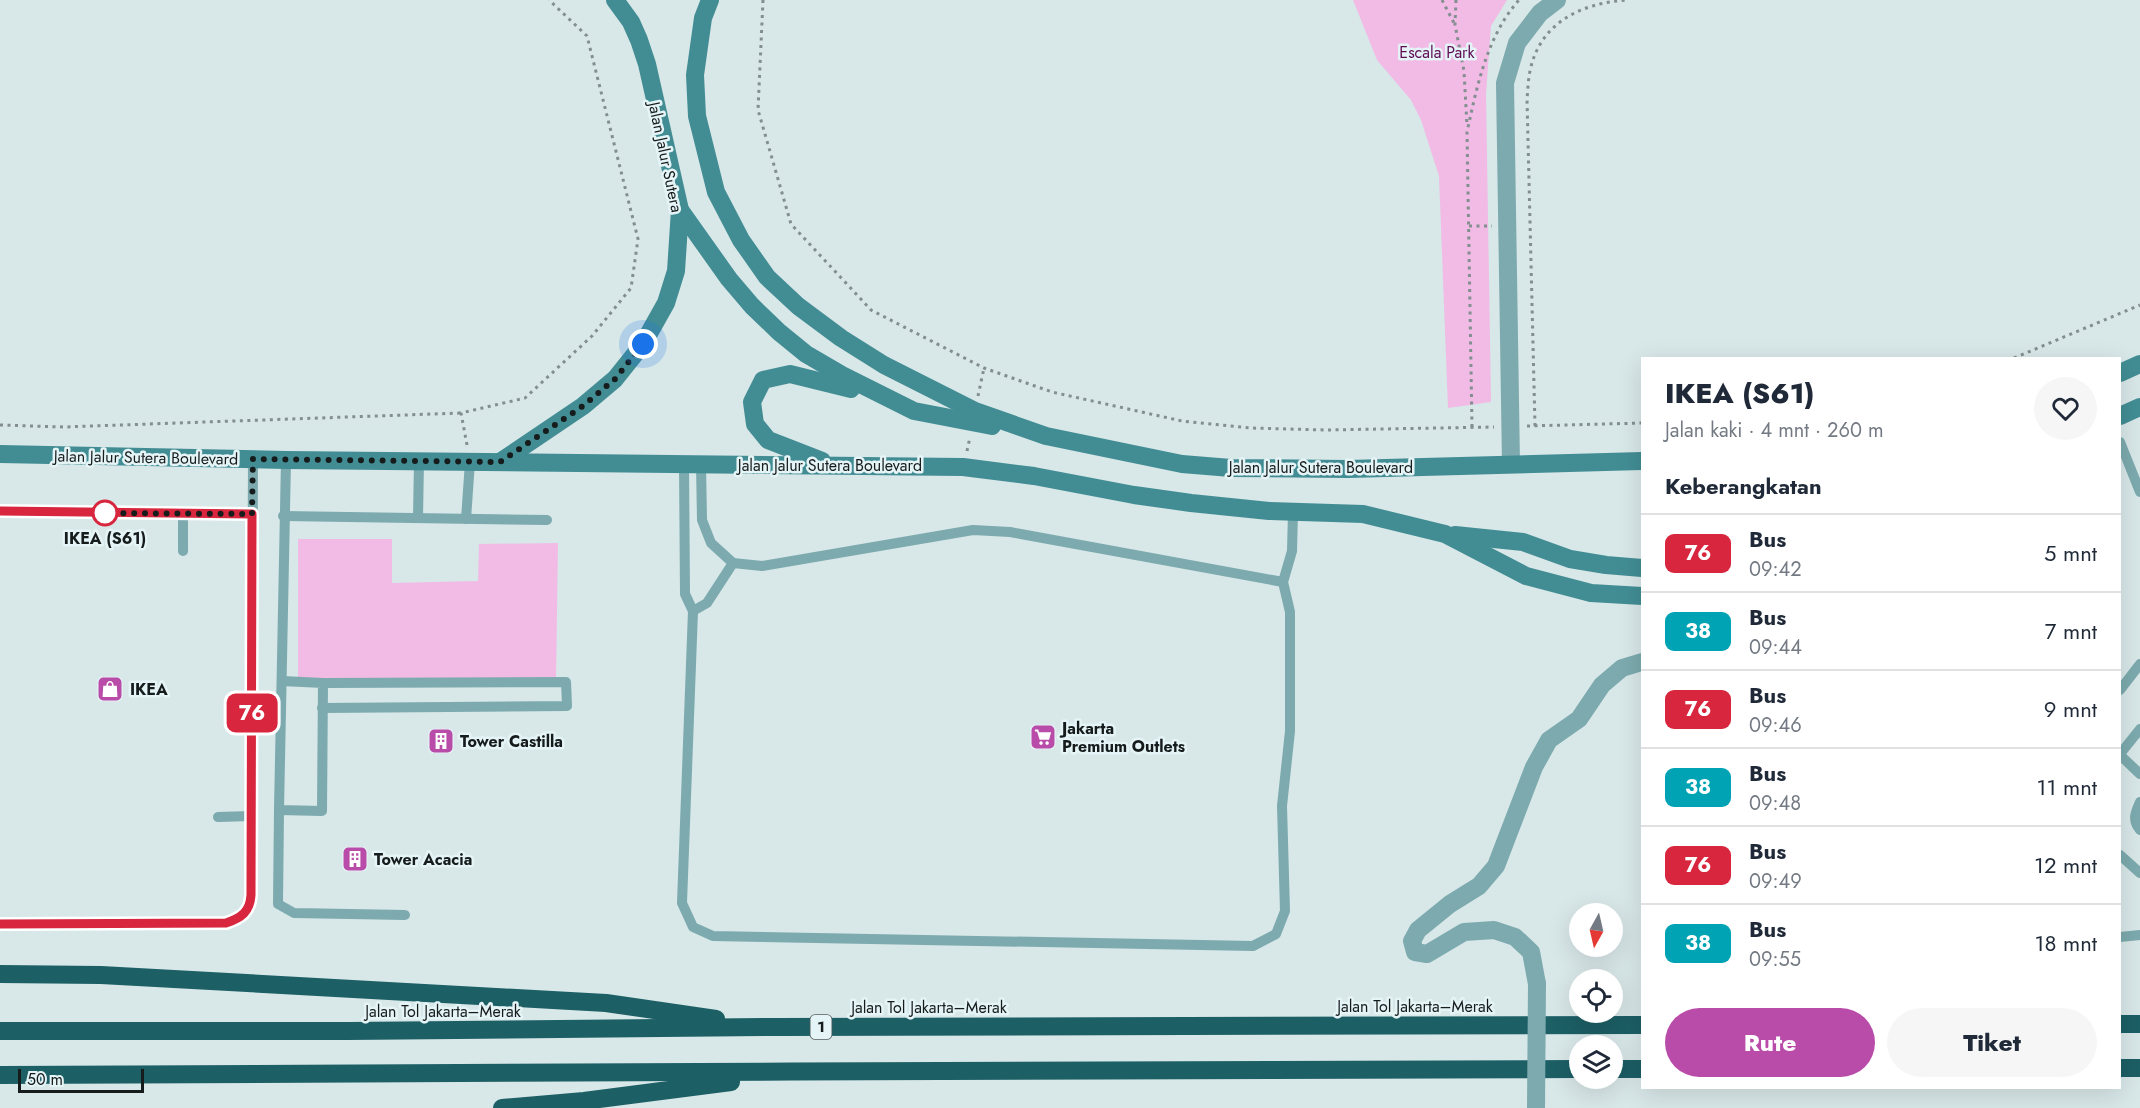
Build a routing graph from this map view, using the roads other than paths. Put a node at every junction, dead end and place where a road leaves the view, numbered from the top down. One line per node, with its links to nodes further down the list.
1 (615, 0): 4 (main road, Jalan Jalur Sutera)
2 (710, 0): 10 (main road, Jalan Jalur Sutera Boulevard)
3 (1557, 0): 20 (street)
4 (680, 210): 8 (main road); 18 (main road, Jalan Jalur Sutera)
5 (2140, 364): 6 (main road)
6 (2121, 373)
7 (2140, 407): 9 (main road)
8 (914, 411): 10 (main road); 21 (main road)
9 (2121, 416)
10 (1046, 436): 20 (main road, Jalan Jalur Sutera Boulevard)
11 (2121, 444): 22 (lane)
12 (0, 454): 13 (main road, Jalan Jalur Sutera Boulevard)
13 (253, 459): 14 (main road, Jalan Jalur Sutera Boulevard); 26 (lane)
14 (285, 460): 15 (main road, Jalan Jalur Sutera Boulevard); 27 (lane)
15 (419, 461): 17 (main road, Jalan Jalur Sutera Boulevard); 28 (lane)
16 (1641, 461): 20 (main road, Jalan Jalur Sutera Boulevard)
17 (470, 462): 18 (main road, Jalan Jalur Sutera Boulevard); 29 (lane)
18 (500, 462): 19 (main road, Jalan Jalur Sutera Boulevard)
19 (693, 464): 21 (main road, Jalan Jalur Sutera Boulevard); 33 (lane); 37 (lane)
20 (1511, 464)
21 (869, 465): 24 (main road, Jalan Jalur Sutera Boulevard)
22 (2140, 492)
23 (0, 511): 25 (lane)
24 (1293, 512): 31 (main road, Jalan Jalur Sutera Boulevard); 35 (lane)
25 (183, 514): 26 (lane); 32 (lane)
26 (252, 514): 50 (lane)
27 (283, 516): 28 (lane); 40 (lane)
28 (418, 518): 29 (lane)
29 (466, 519): 30 (lane)
30 (547, 520)
31 (1445, 534): 34 (main road); 36 (main road, Jalan Jalur Sutera Boulevard)
32 (183, 551)
33 (733, 563): 35 (lane); 37 (lane)
34 (1641, 568)
35 (1284, 582): 37 (lane)
36 (1641, 596)
37 (693, 611)
38 (1641, 662): 73 (street, bridge)
39 (2140, 664): 42 (lane)
40 (282, 681): 41 (lane); 49 (lane)
41 (323, 683): 43 (lane); 43 (lane)
42 (2121, 689)
43 (322, 708): 49 (lane)
44 (2140, 729): 45 (lane)
45 (2121, 754)
46 (2121, 756): 47 (lane)
47 (2140, 774)
48 (2140, 802): 52 (lane)
49 (279, 810): 55 (lane)
50 (251, 816): 51 (lane); 56 (lane)
51 (218, 817)
52 (2140, 830)
53 (2121, 856): 54 (lane)
54 (2140, 871)
55 (405, 915)
56 (0, 924)
57 (2140, 934): 58 (lane)
58 (2121, 937)
59 (0, 974): 63 (highway)
60 (2121, 1024): 61 (highway)
61 (2140, 1024)
62 (1641, 1025): 63 (highway, Jalan Tol Jakarta–Merak / 1)
63 (775, 1027): 64 (highway, Jalan Tol Jakarta–Merak / 1)
64 (0, 1030)
65 (2121, 1068): 66 (highway)
66 (2140, 1068)
67 (1569, 1069): 70 (highway)
68 (1623, 1069): 69 (highway)
69 (1641, 1069)
70 (810, 1073): 71 (highway); 72 (highway)
71 (0, 1075)
72 (502, 1108)
73 (1536, 1108)

